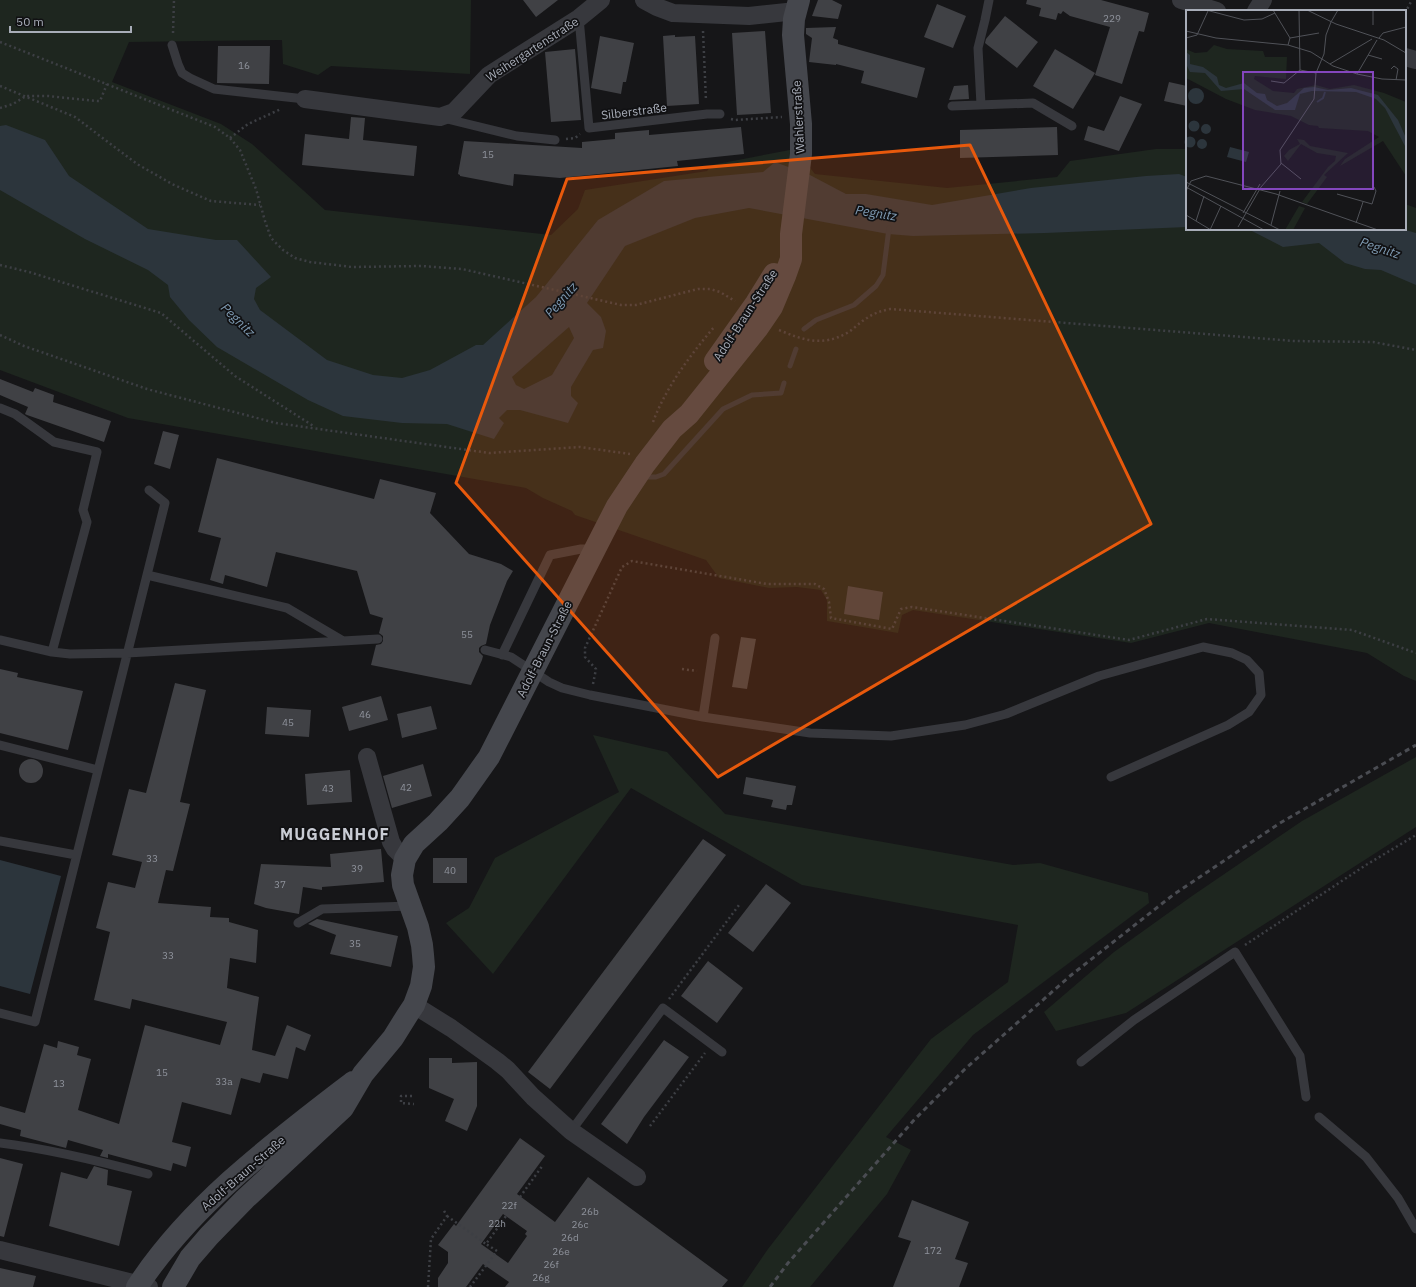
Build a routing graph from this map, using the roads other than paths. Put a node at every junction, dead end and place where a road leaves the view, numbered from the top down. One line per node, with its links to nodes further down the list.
1 (601, 0): 9 (street, Weihergartenstraße)
2 (644, 0): 6 (street)
3 (989, 0): 14 (lane)
4 (1182, 0): 7 (street)
5 (1263, 0): 8 (street)
6 (798, 5): 20 (main road, Wahlerstraße)
7 (1214, 10)
8 (1257, 10)
9 (579, 18): 16 (lane, Silberstraße); 17 (street, Weihergartenstraße)
10 (172, 45): 13 (lane)
11 (1406, 57): 12 (street)
12 (1416, 60)
13 (305, 99): 17 (street)
14 (981, 105): 15 (lane); 18 (lane)
15 (952, 106)
16 (720, 114)
17 (440, 118): 19 (lane)
18 (1072, 126)
19 (555, 140)
20 (791, 234): 23 (main road, Adolf-Braun-Straße)
21 (0, 408): 30 (lane)
22 (149, 490): 24 (lane)
23 (595, 549): 32 (lane); 33 (main road, Adolf-Braun-Straße)
24 (147, 575): 28 (lane); 31 (lane)
25 (715, 638): 34 (lane)
26 (378, 639): 28 (lane)
27 (0, 640): 30 (lane)
28 (343, 641): 31 (lane)
29 (484, 650): 32 (lane)
30 (52, 652): 31 (lane)
31 (127, 653): 37 (lane)
32 (502, 655): 33 (lane)
33 (533, 671): 34 (lane); 41 (main road, Adolf-Braun-Straße)
34 (703, 717): 38 (lane)
35 (0, 745): 37 (lane)
36 (367, 757): 41 (street)
37 (98, 770): 40 (lane)
38 (1111, 777)
39 (0, 841): 40 (lane)
40 (76, 855): 45 (lane)
41 (405, 859): 42 (main road, Adolf-Braun-Straße)
42 (410, 906): 43 (lane); 44 (main road, Adolf-Braun-Straße)
43 (298, 924)
44 (414, 1005): 48 (main road, Adolf-Braun-Straße); 51 (street)
45 (0, 1013)
46 (722, 1052): 51 (lane)
47 (1080, 1062): 49 (lane)
48 (363, 1074): 57 (main road, Adolf-Braun-Straße); 58 (main road, Adolf-Braun-Straße)
49 (1306, 1097)
50 (1319, 1118): 55 (lane)
51 (571, 1131): 54 (street)
52 (0, 1143): 53 (lane)
53 (148, 1174)
54 (637, 1177)
55 (1416, 1229)
56 (0, 1250): 57 (street)
57 (142, 1286)
58 (173, 1287)

